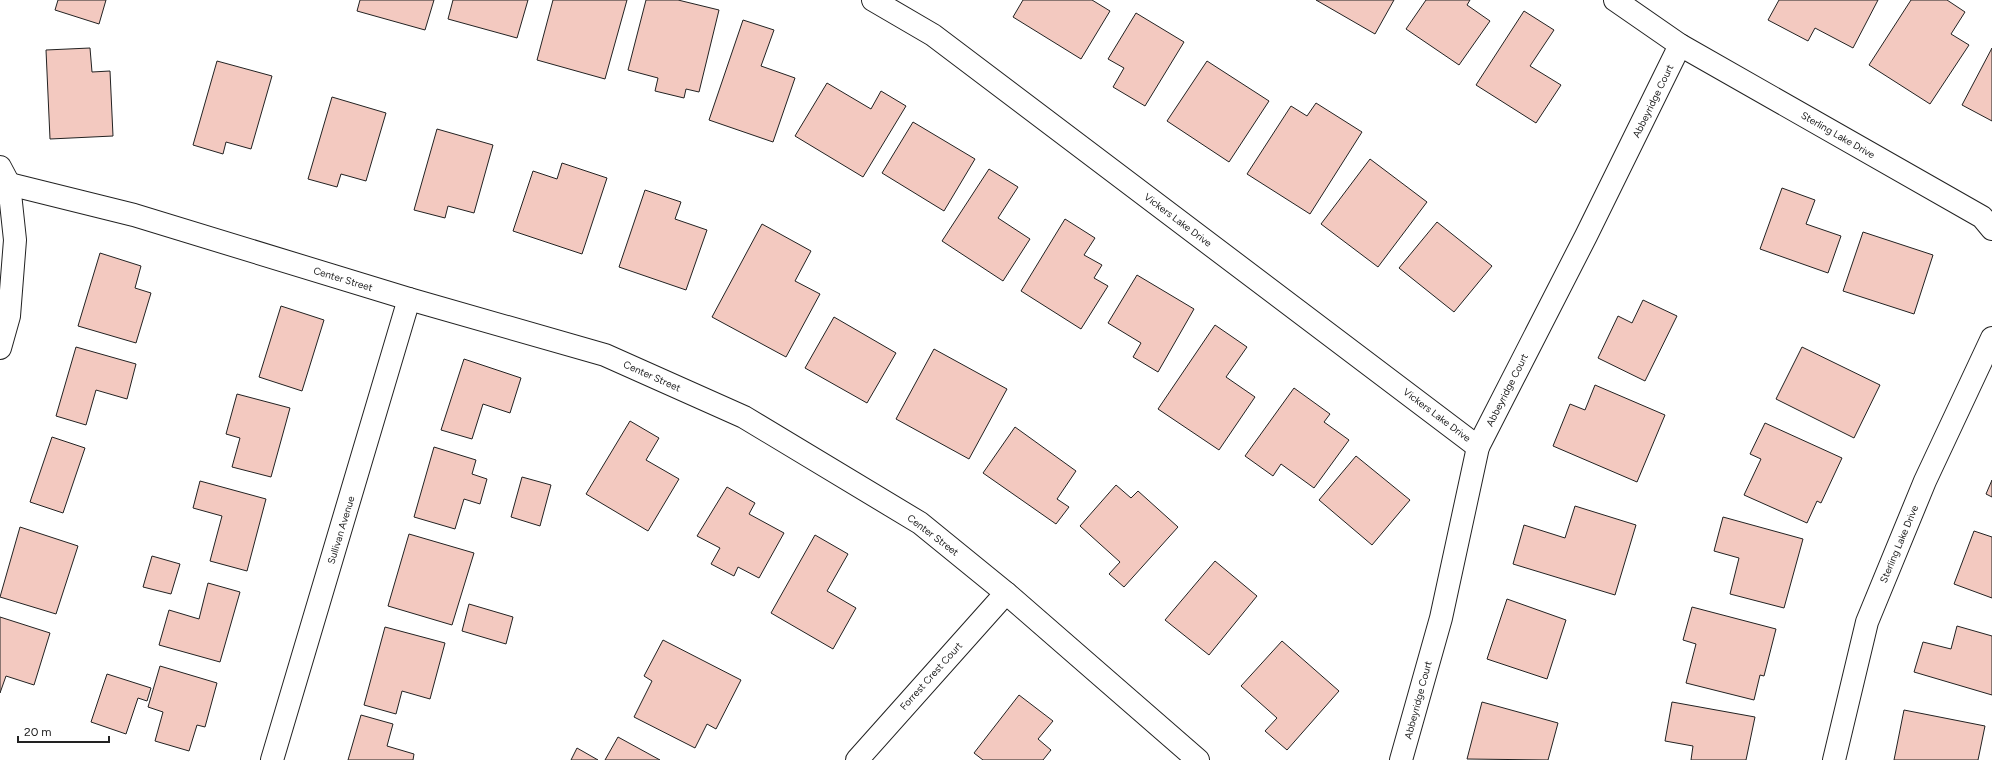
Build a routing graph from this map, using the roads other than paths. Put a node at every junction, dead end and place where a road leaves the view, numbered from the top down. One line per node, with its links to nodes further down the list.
1 (874, 0): 9 (street, Vickers Lake Drive)
2 (1615, 0): 3 (street, Sterling Lake Drive)
3 (1680, 45): 5 (street, Sterling Lake Drive); 9 (street, Abbeyridge Court)
4 (5, 176): 6 (street, Center Street); 8 (street)
5 (1992, 229)
6 (409, 299): 10 (street, Center Street); 11 (street, Sullivan Avenue)
7 (1992, 338): 15 (street, Sterling Lake Drive)
8 (0, 348)
9 (1478, 446): 14 (street, Abbeyridge Court)
10 (1006, 593): 12 (street, Forrest Crest Court); 13 (street, Center Street)
11 (272, 760)
12 (857, 760)
13 (1198, 760)
14 (1401, 760)
15 (1834, 760)

